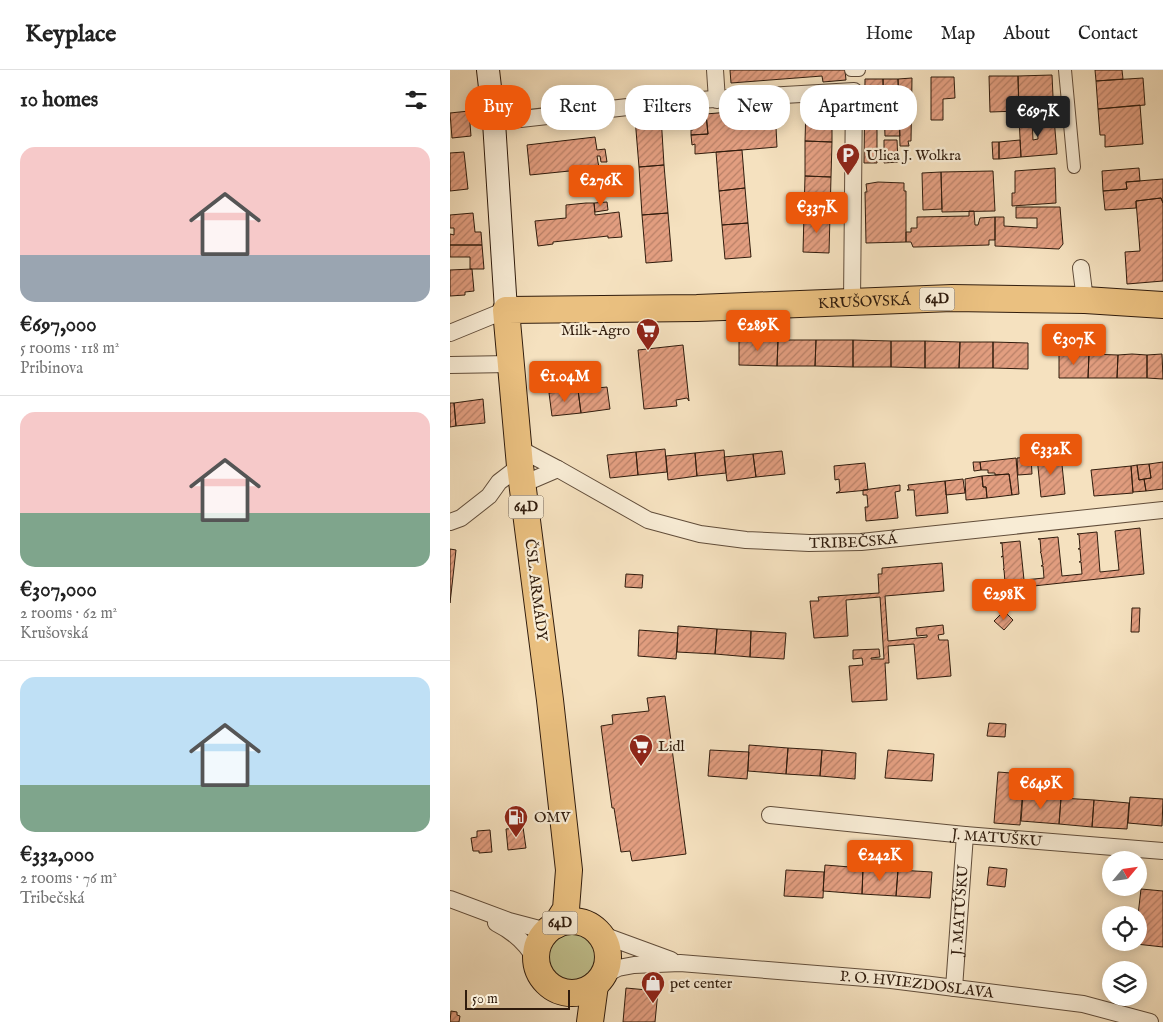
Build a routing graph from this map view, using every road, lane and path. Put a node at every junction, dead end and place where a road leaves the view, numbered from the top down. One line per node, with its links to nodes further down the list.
1 (488, 70): 6 (main road, ČSL. ARMÁDY)
2 (715, 70): 7 (street)
3 (851, 70): 4 (street)
4 (859, 70)
5 (1065, 70): 10 (street)
6 (490, 85)
7 (718, 100): 8 (street); 13 (street)
8 (531, 117)
9 (495, 130): 15 (main road, ČSL. ARMÁDY)
10 (1074, 167)
11 (1081, 268): 12 (street)
12 (1085, 300): 13 (main road, KRUŠOVSKÁ / 64D); 14 (main road, KRUŠOVSKÁ / 64D)
13 (852, 302): 15 (main road, KRUŠOVSKÁ / 64D)
14 (1163, 304)
15 (506, 310): 16 (street); 17 (main road, ČSL. ARMÁDY / 64D)
16 (450, 333)
17 (510, 364): 18 (street); 19 (main road, ČSL. ARMÁDY / 64D)
18 (450, 365)
19 (521, 466): 20 (street, TRIBEČSKÁ); 20 (street); 22 (street); 26 (main road, ČSL. ARMÁDY / 64D)
20 (558, 469): 21 (street, TRIBEČSKÁ)
21 (1158, 511)
22 (450, 522)
23 (770, 815): 24 (street, J. MATUŠKU)
24 (965, 835): 25 (street, J. MATUŠKU); 34 (street, J. MATÚŠKU)
25 (1163, 851)
26 (569, 870): 29 (main road, ČSL. ARMÁDY / 64D); 30 (main road, ČSL. ARMÁDY / 64D)
27 (450, 899): 28 (street)
28 (468, 906): 29 (street); 31 (street)
29 (551, 928): 30 (main road, 64D); 31 (main road, 64D)
30 (595, 931): 32 (street, P. O. HVIEZDOSLAVA); 33 (main road, 64D)
31 (536, 961): 35 (main road)
32 (680, 963): 33 (street, P. O. HVIEZDOSLAVA); 34 (street, P. O. HVIEZDOSLAVA)
33 (599, 980): 35 (main road); 37 (main road, 64D)
34 (954, 988): 38 (street, P. O. HVIEZDOSLAVA)
35 (560, 991): 36 (main road)
36 (580, 1022)
37 (590, 1022)
38 (1150, 1022)

